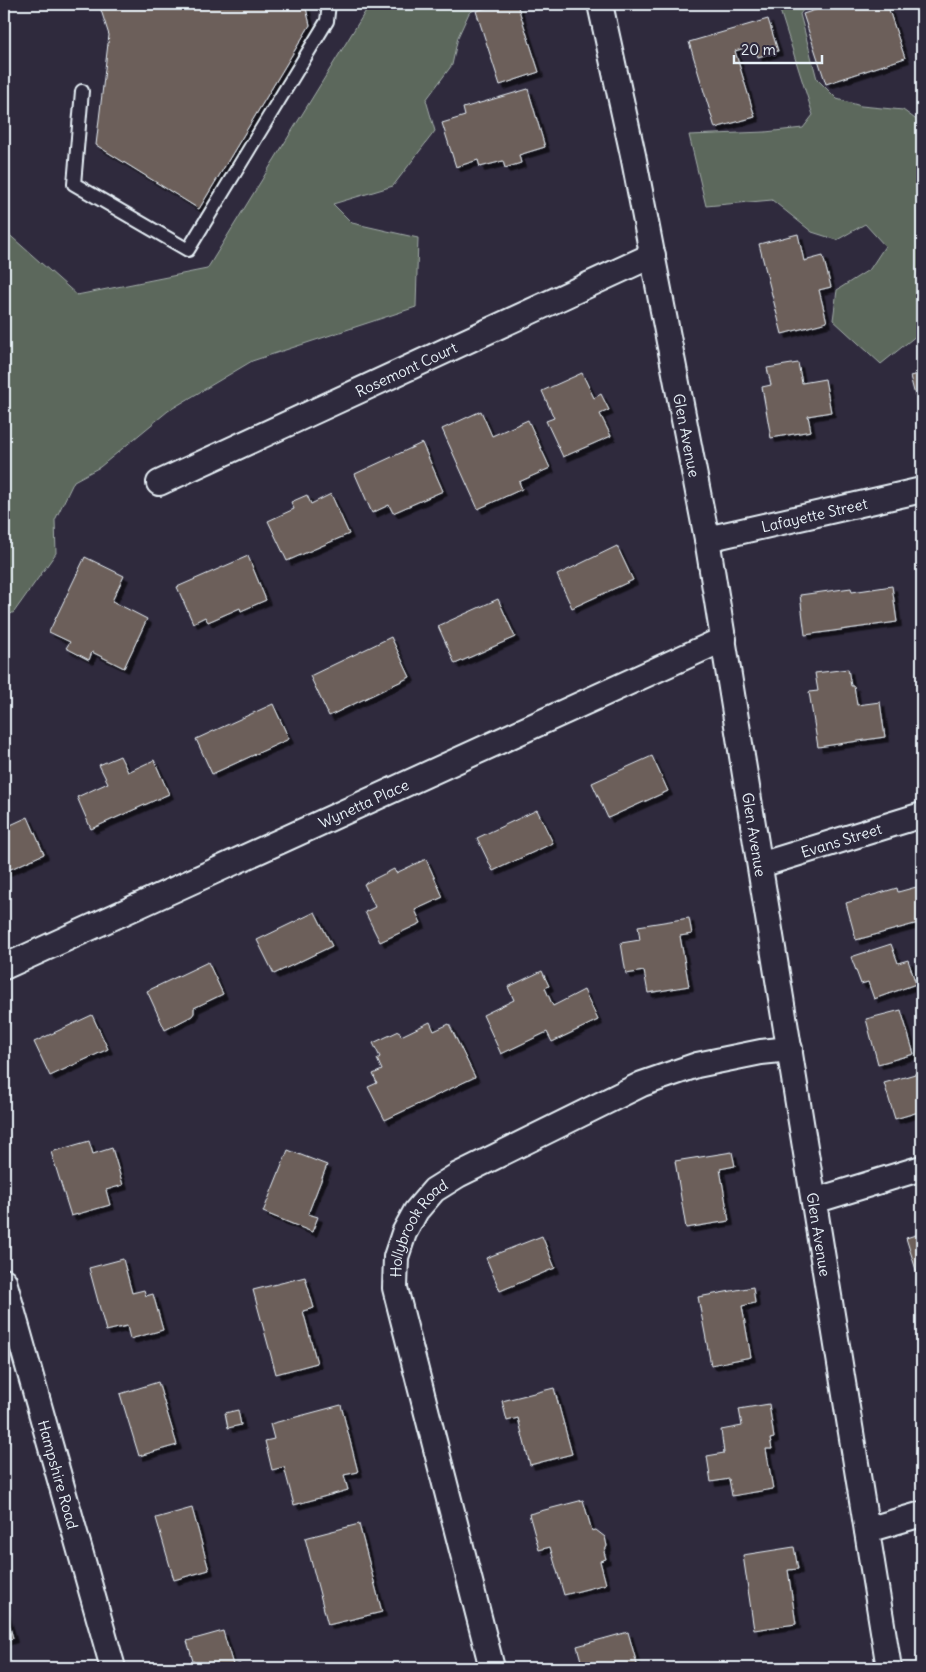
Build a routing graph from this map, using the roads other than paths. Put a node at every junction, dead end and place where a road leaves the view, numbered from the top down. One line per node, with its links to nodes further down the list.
1 (329, 4): 3 (lane)
2 (600, 4): 4 (street, Glen Avenue)
3 (82, 91)
4 (652, 255): 5 (street, Rosemont Court); 7 (street, Glen Avenue)
5 (160, 484)
6 (922, 490): 7 (street, Lafayette Street)
7 (707, 539): 8 (street, Glen Avenue)
8 (724, 639): 10 (street, Glen Avenue); 11 (street, Wynetta Place)
9 (922, 815): 10 (street, Evans Street)
10 (760, 865): 12 (street, Glen Avenue)
11 (4, 967)
12 (790, 1050): 14 (street, Glen Avenue); 19 (street, Hollybrook Road)
13 (922, 1168): 14 (street)
14 (814, 1201): 17 (street, Glen Avenue)
15 (4, 1281): 18 (street, Hampshire Road)
16 (922, 1514): 17 (street)
17 (867, 1530): 20 (street, Glen Avenue)
18 (113, 1668)
19 (492, 1668)
20 (889, 1668)

